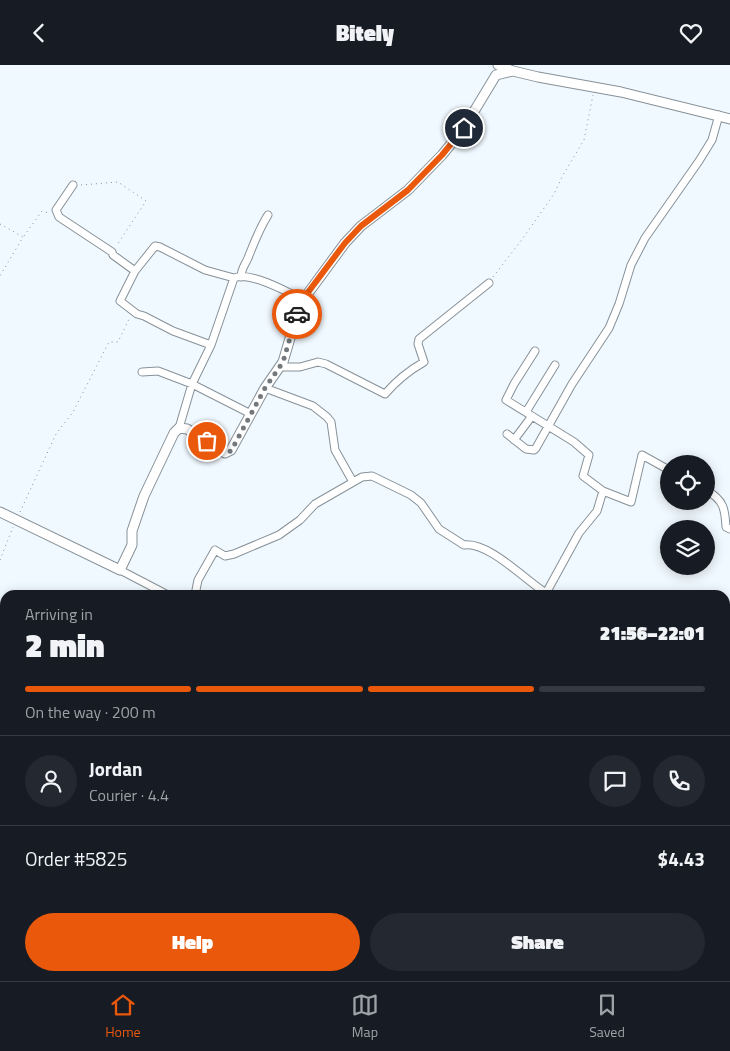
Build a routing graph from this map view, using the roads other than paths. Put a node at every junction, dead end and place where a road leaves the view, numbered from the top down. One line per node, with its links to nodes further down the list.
1 (498, 65): 2 (street)
2 (513, 71): 3 (street); 10 (street)
3 (719, 115): 4 (street); 20 (street)
4 (730, 119)
5 (73, 185): 7 (street)
6 (268, 215): 8 (street)
7 (135, 271): 8 (street); 11 (street)
8 (237, 277): 10 (street); 11 (street)
9 (489, 283): 14 (street)
10 (303, 299): 14 (street)
11 (211, 345): 16 (street)
12 (535, 351): 19 (street)
13 (555, 365): 19 (street)
14 (280, 367): 17 (street)
15 (142, 372): 16 (street)
16 (192, 384): 18 (street); 21 (street)
17 (265, 388): 18 (street); 25 (street)
18 (251, 414): 21 (street)
19 (529, 414): 20 (street); 23 (street)
20 (548, 427): 23 (street); 26 (street)
21 (179, 428): 30 (street)
22 (507, 434): 23 (street)
23 (514, 440)
24 (660, 465): 26 (street)
25 (353, 482): 32 (street); 33 (street)
26 (603, 491): 34 (street)
27 (715, 496): 29 (street)
28 (0, 512): 30 (street)
29 (730, 529)
30 (120, 570): 31 (street)
31 (158, 590)
32 (196, 590)
33 (542, 590)
34 (549, 590)

